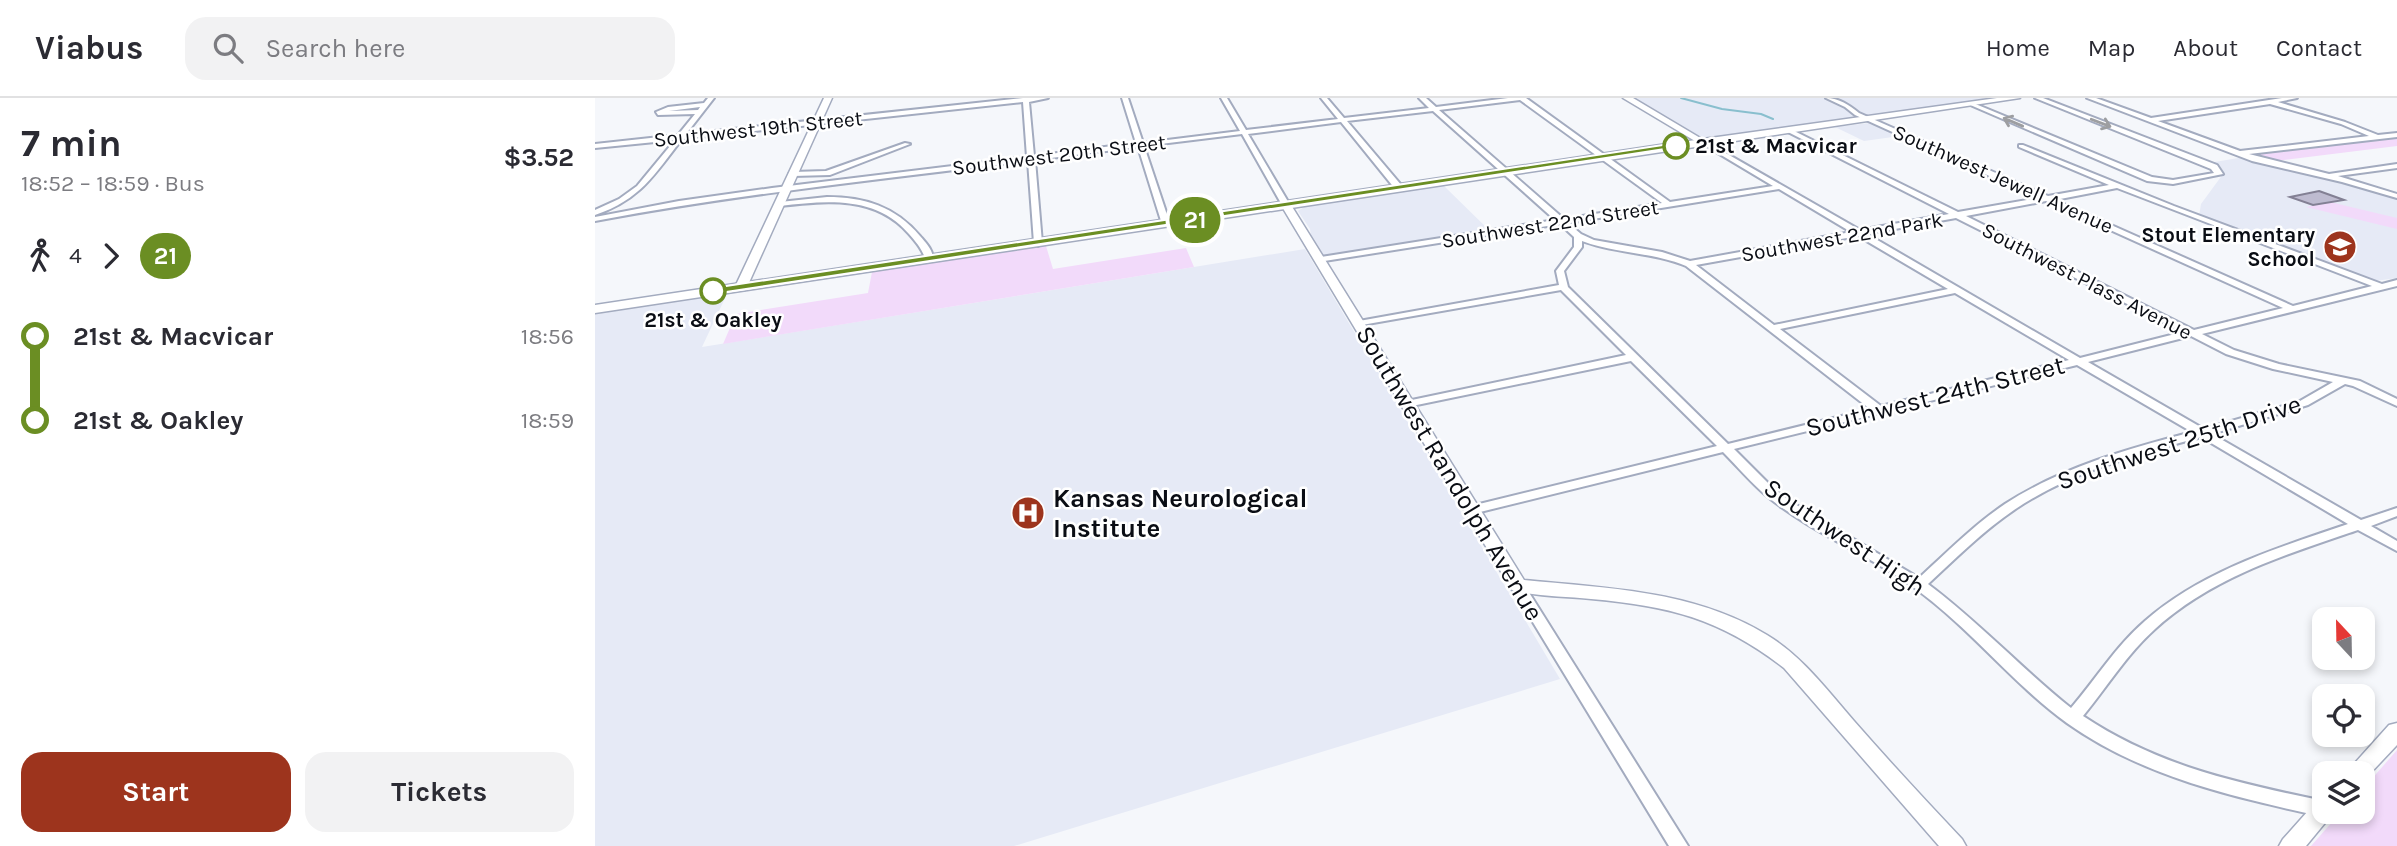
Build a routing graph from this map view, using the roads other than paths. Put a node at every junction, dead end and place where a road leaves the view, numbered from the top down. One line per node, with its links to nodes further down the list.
1 (828, 98): 24 (street)
2 (926, 98): 20 (street)
3 (1045, 98): 15 (street, Southwest 19th Street)
4 (1125, 98): 32 (street)
5 (1224, 98): 26 (street, Southwest Randolph Avenue)
6 (1324, 98): 22 (street)
7 (1422, 98): 19 (street)
8 (1522, 98): 19 (street, Southwest 20th Street); 36 (street)
9 (1627, 98): 30 (street)
10 (1829, 98): 21 (street, Southwest Jewell Avenue)
11 (2016, 98): 17 (main road)
12 (2038, 98): 17 (street, one-way to 17)
13 (2090, 98): 23 (street)
14 (2294, 98): 16 (street)
15 (1026, 99): 20 (street, Southwest 19th Street); 37 (street)
16 (2269, 102): 23 (street); 28 (street)
17 (1971, 104): 21 (main road)
18 (705, 105): 18 (street); 29 (street)
19 (1434, 109): 22 (street, Southwest 20th Street); 39 (street)
20 (923, 111): 24 (street, Southwest 19th Street)
21 (1868, 119): 25 (main road); 49 (street, Southwest Jewell Avenue)
22 (1343, 120): 26 (street, Southwest 20th Street); 47 (street)
23 (2150, 120): 35 (street)
24 (817, 122): 29 (street, Southwest 19th Street); 41 (street)
25 (1788, 130): 30 (main road); 57 (street, Southwest Plass Avenue)
26 (1244, 132): 32 (street, Southwest 20th Street); 53 (street, Southwest Randolph Avenue)
27 (2397, 135): 28 (street)
28 (2376, 136): 35 (street)
29 (680, 137): 33 (street, Southwest 19th Street); 51 (street)
30 (1703, 142): 36 (main road); 45 (street)
31 (907, 144): 40 (street)
32 (1141, 145): 37 (street, Southwest 20th Street); 60 (street)
33 (595, 146)
34 (2021, 146): 44 (street)
35 (2240, 154): 42 (street)
36 (1603, 157): 39 (main road); 54 (street)
37 (1031, 159): 43 (street, Southwest 20th Street); 63 (street)
38 (2397, 166): 42 (street)
39 (1505, 172): 47 (main road); 59 (street)
40 (827, 173): 41 (street); 43 (street)
41 (793, 174): 46 (street)
42 (2329, 176): 48 (street)
43 (841, 182): 46 (street, Southwest 20th Street); 50 (street)
44 (2117, 186): 49 (street, Southwest 22nd Park); 70 (street)
45 (1780, 187): 54 (street, Southwest 22nd Street); 61 (street)
46 (787, 188): 52 (street); 55 (street, Southwest 20th Street)
47 (1399, 188): 53 (main road)
48 (2397, 196)
49 (2047, 199): 57 (street, Southwest 22nd Park); 73 (street, Southwest Jewell Avenue)
50 (810, 200): 52 (street); 64 (street)
51 (622, 201): 55 (street); 56 (street)
52 (780, 204): 68 (street)
53 (1286, 205): 60 (main road); 65 (street, Southwest Randolph Avenue)
54 (1669, 205): 59 (street, Southwest 22nd Street)
55 (653, 208): 58 (street, Southwest 20th Street)
56 (595, 213)
57 (1956, 216): 61 (street, Southwest 22nd Park); 76 (street, Southwest Plass Avenue)
58 (595, 219)
59 (1562, 222): 62 (street); 65 (street, Southwest 22nd Street)
60 (1166, 224): 63 (main road)
61 (1859, 233): 66 (street, Southwest 22nd Park); 71 (street)
62 (1578, 236): 66 (street); 69 (street)
63 (1038, 243): 64 (main road)
64 (929, 260): 68 (main road)
65 (1321, 260): 74 (street, Southwest Randolph Avenue)
66 (1689, 264): 75 (street)
67 (2397, 283): 70 (street, Southwest 24th Street)
68 (741, 287): 72 (main road)
69 (1563, 287): 74 (street); 77 (street, Southwest High)
70 (2382, 287): 73 (street, Southwest 24th Street)
71 (1956, 290): 75 (street); 78 (street)
72 (595, 309)
73 (2293, 309): 76 (street, Southwest 24th Street)
74 (1359, 324): 81 (street, Southwest Randolph Avenue)
75 (1773, 328): 82 (street)
76 (2193, 334): 78 (street, Southwest 24th Street); 79 (street, Southwest Plass Avenue)
77 (1634, 357): 81 (street); 84 (street, Southwest High)
78 (2076, 361): 82 (street, Southwest 24th Street); 83 (street)
79 (2344, 380): 80 (street, Southwest Plass Avenue); 83 (street, Southwest 25th Drive)
80 (2397, 403)
81 (1407, 404): 85 (street, Southwest Randolph Avenue)
82 (1879, 410): 84 (street, Southwest 24th Street)
83 (2202, 435): 87 (street); 89 (street, Southwest 25th Drive)
84 (1724, 448): 85 (street, Southwest 24th Street); 89 (street, Southwest High)
85 (1472, 510): 90 (street, Southwest Randolph Avenue)
86 (2397, 512): 87 (street)
87 (2360, 526): 88 (street); 91 (street)
88 (2397, 547)
89 (1919, 585): 91 (street, Southwest High)
90 (1518, 586): 96 (street, Southwest Randolph Avenue); 97 (street)
91 (2072, 718): 94 (street, Southwest High)
92 (2397, 731): 93 (street)
93 (2368, 761)
94 (2312, 806)
95 (2312, 822): 98 (street)
96 (1679, 846)
97 (1954, 846)
98 (2291, 846)

